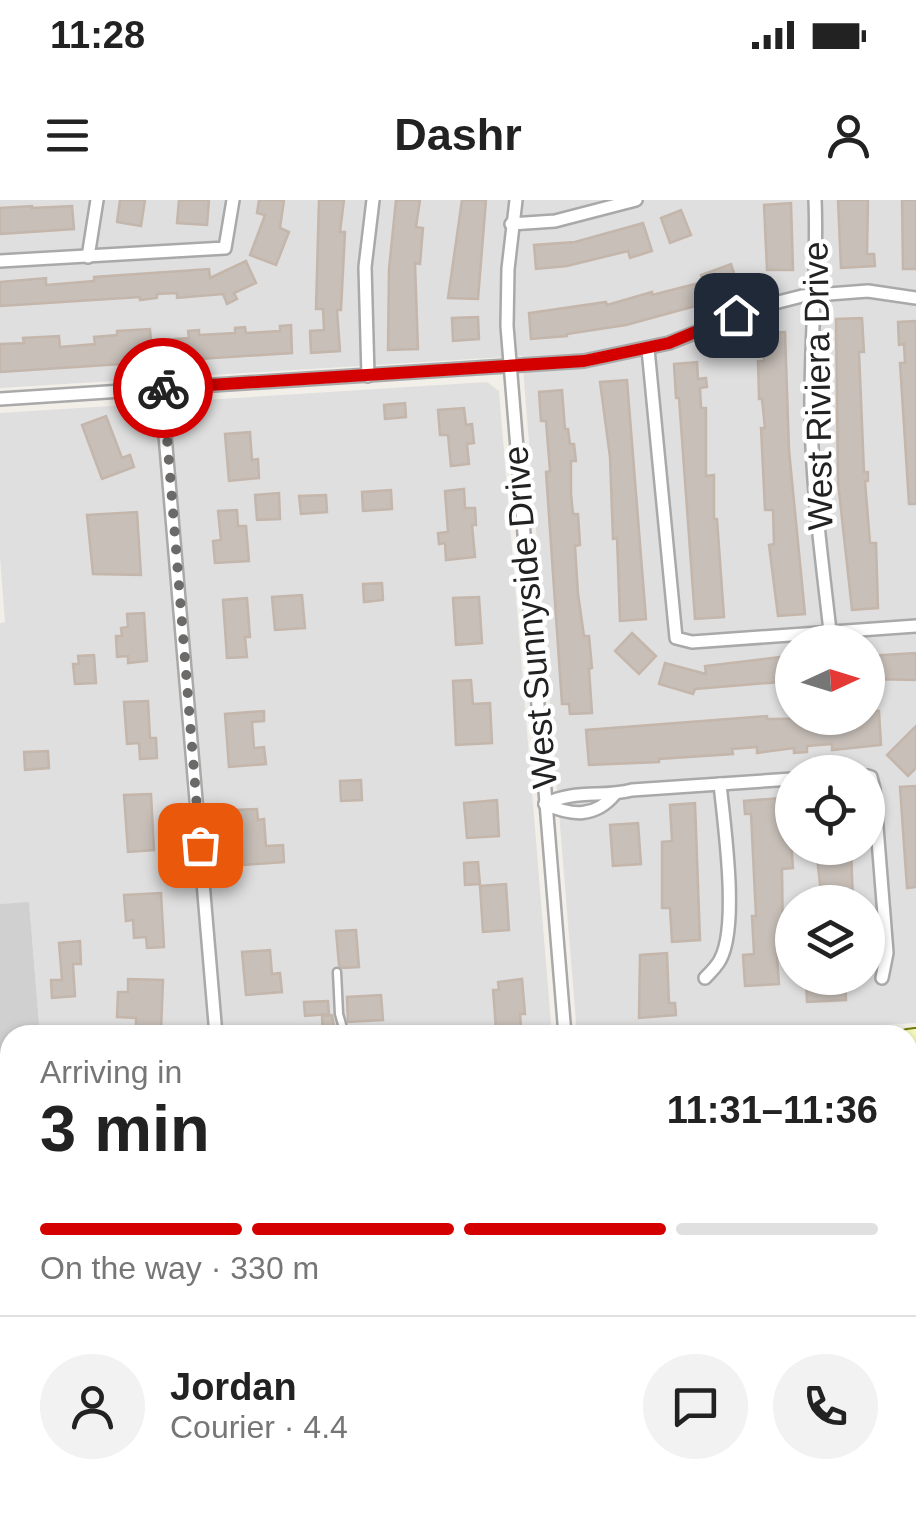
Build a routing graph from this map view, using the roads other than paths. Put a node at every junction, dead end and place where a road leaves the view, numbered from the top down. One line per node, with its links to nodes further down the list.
1 (96, 200): 8 (street)
2 (233, 200): 8 (street)
3 (373, 200): 14 (street)
4 (516, 200): 7 (street, West Sunnyside Drive)
5 (636, 200): 7 (street)
6 (814, 200): 10 (street, West Riviera Drive)
7 (511, 224): 13 (street, West Sunnyside Drive)
8 (88, 257): 9 (street)
9 (0, 261)
10 (813, 296): 11 (street); 12 (street); 17 (street, West Riviera Drive)
11 (916, 298)
12 (648, 348): 13 (street); 20 (street)
13 (510, 367): 14 (street); 25 (street, West Sunnyside Drive)
14 (368, 376): 15 (street)
15 (162, 388): 16 (street); 31 (street)
16 (0, 399)
17 (829, 625)
18 (916, 626): 19 (street)
19 (885, 628)
20 (775, 636)
21 (775, 780): 22 (street)
22 (720, 784): 24 (street); 30 (street)
23 (594, 792): 24 (street); 25 (street); 26 (lane)
24 (615, 794): 26 (street)
25 (546, 804): 26 (street); 33 (street, West Sunnyside Drive)
26 (594, 810)
27 (885, 925): 28 (street)
28 (885, 966)
29 (337, 972): 32 (lane)
30 (705, 978)
31 (215, 1025)
32 (342, 1025)
33 (564, 1025)

